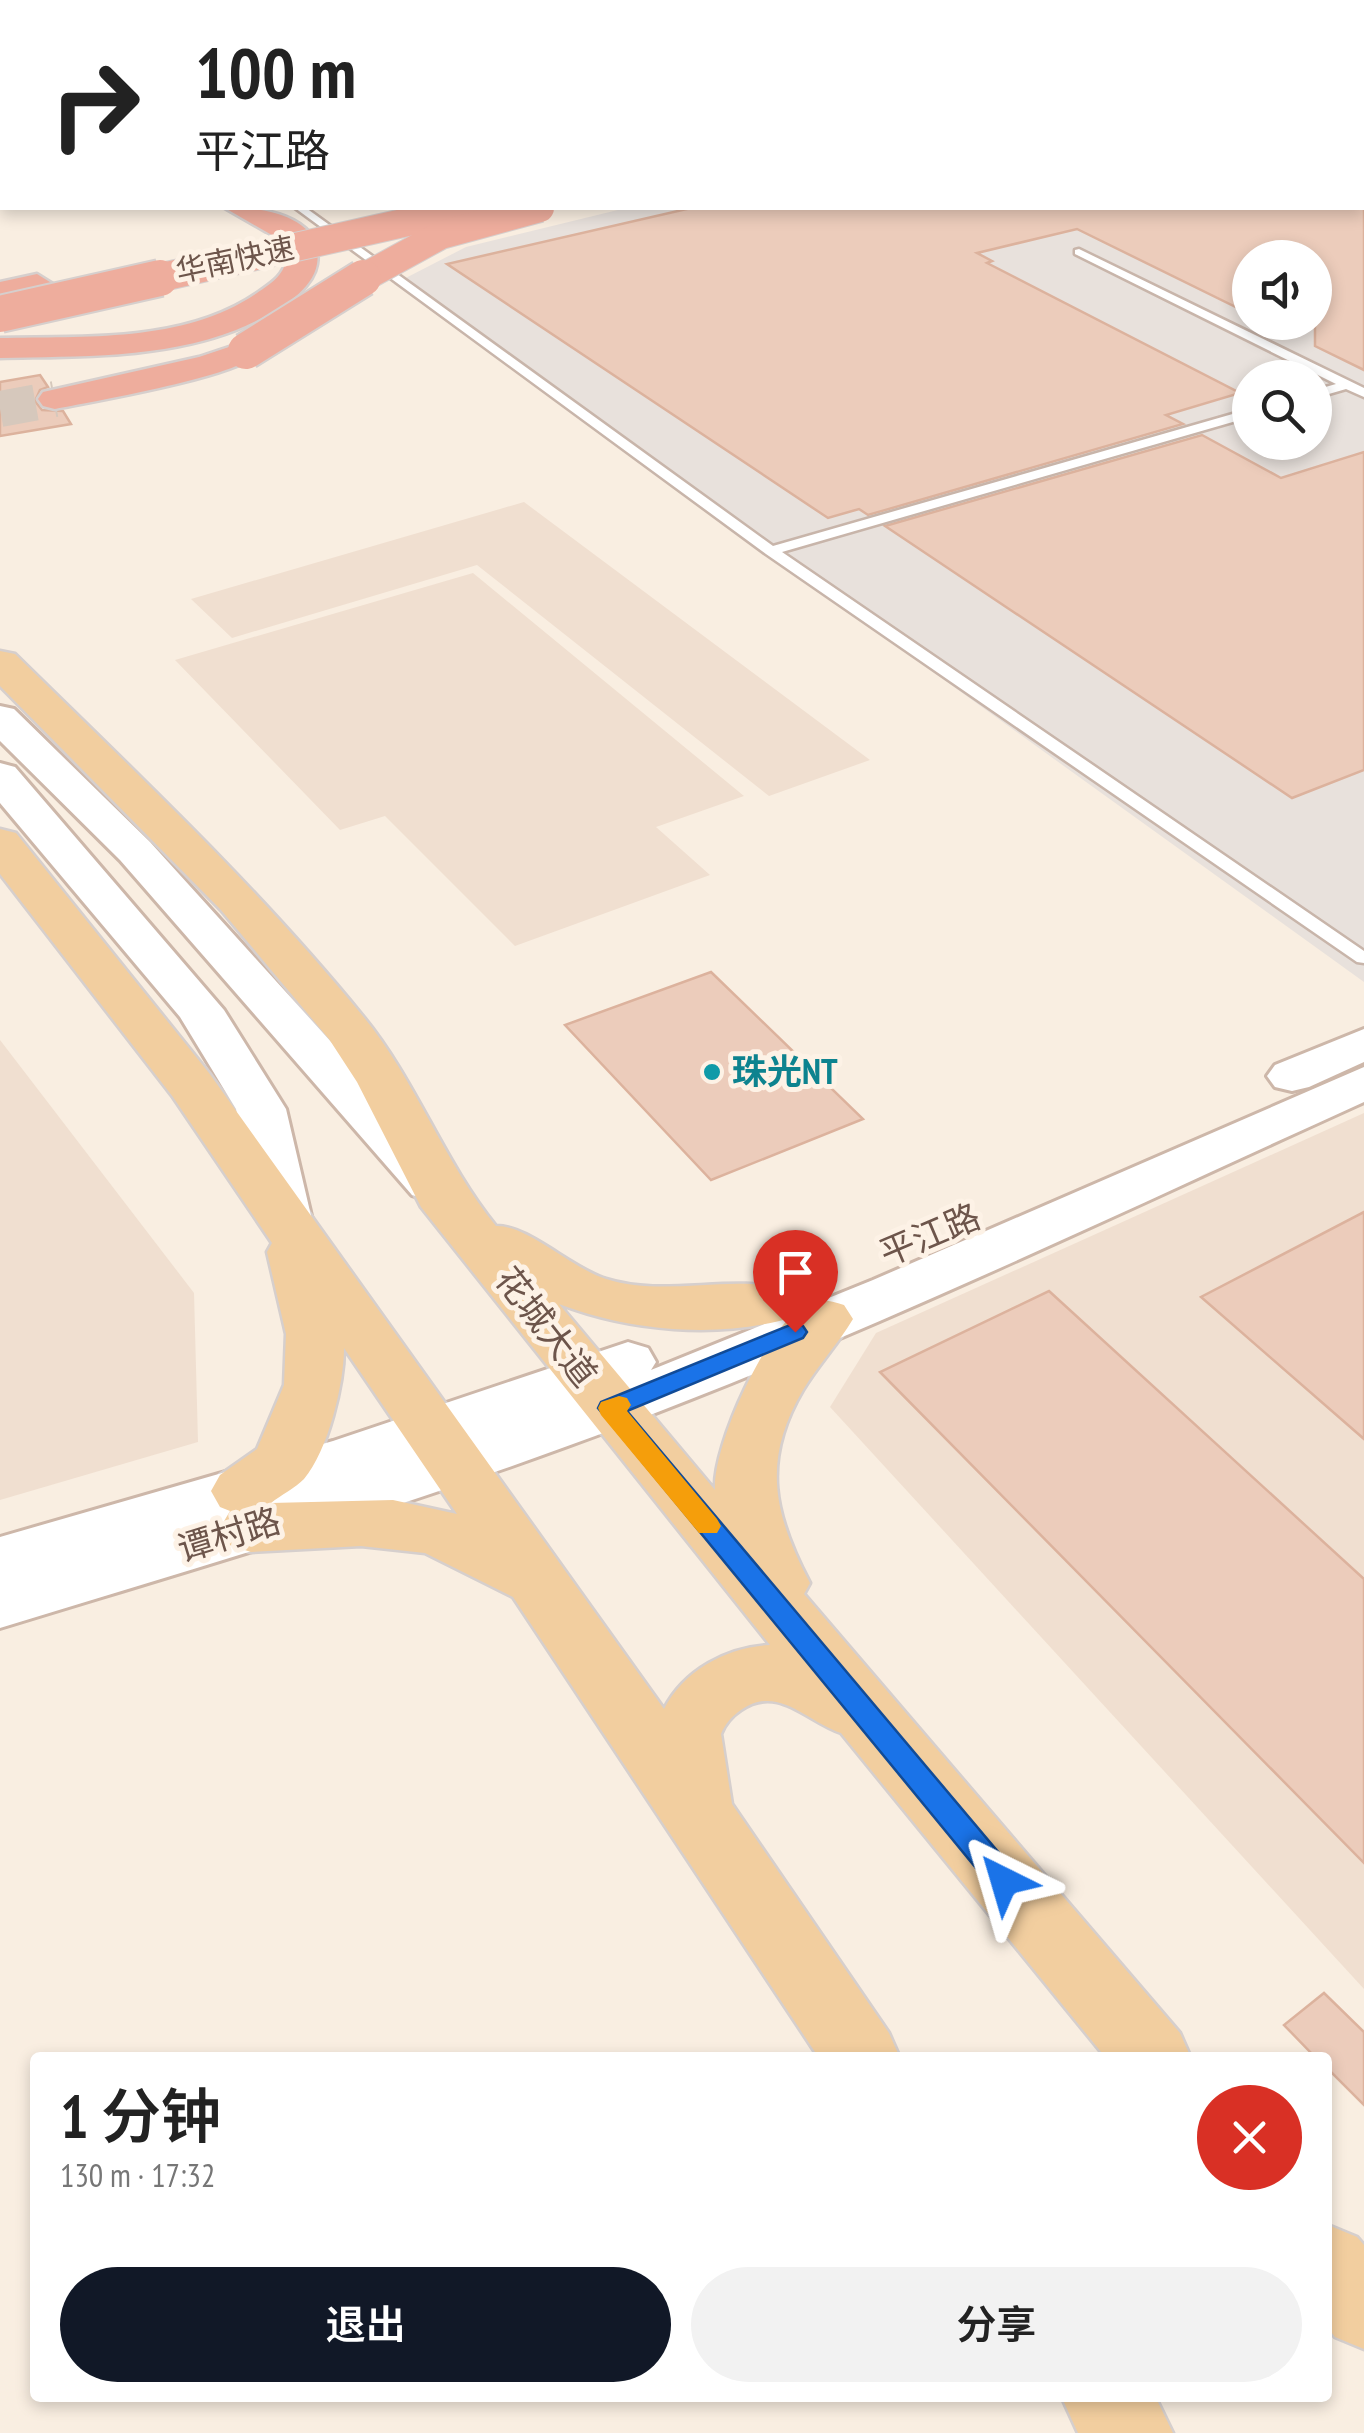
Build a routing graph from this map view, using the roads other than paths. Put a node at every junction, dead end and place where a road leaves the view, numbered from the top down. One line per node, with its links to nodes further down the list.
1 (245, 210): 9 (highway)
2 (303, 210): 15 (lane)
3 (381, 210): 7 (highway, 华南快速)
4 (461, 210): 8 (highway, 华南快速, bridge)
5 (533, 210): 13 (highway, bridge)
6 (1079, 252): 10 (lane)
7 (0, 291)
8 (0, 314)
9 (0, 348)
10 (1348, 385): 11 (lane); 12 (lane)
11 (1332, 389)
12 (1364, 393)
13 (55, 398)
14 (1232, 418): 15 (lane)
15 (771, 551): 20 (lane)
16 (0, 663): 23 (main road, 花城大道)
17 (0, 718): 23 (street, 花城大道)
18 (0, 776): 24 (street)
19 (0, 843): 24 (main road)
20 (1363, 958)
21 (1364, 1044): 25 (street, 平江路)
22 (1364, 1082): 25 (street, 平江路)
23 (440, 1194): 25 (main road); 26 (main road, 花城大道)
24 (286, 1220): 27 (main road); 28 (main road)
25 (797, 1312): 26 (street, 平江路); 32 (main road)
26 (598, 1393): 27 (street, 平江路); 32 (main road, 花城大道)
27 (445, 1447): 28 (street, 谭村路); 30 (main road)
28 (246, 1509): 29 (street, 谭村路); 30 (main road); 31 (street, 谭村路)
29 (0, 1560)
30 (548, 1594): 33 (main road)
31 (0, 1604)
32 (881, 1734): 33 (main road); 35 (main road, 花城大道)
33 (701, 1816): 34 (main road)
34 (858, 2052)
35 (1148, 2052)
36 (1332, 2270): 37 (main road)
37 (1364, 2308)
38 (1107, 2402): 39 (main road)
39 (1130, 2433)

